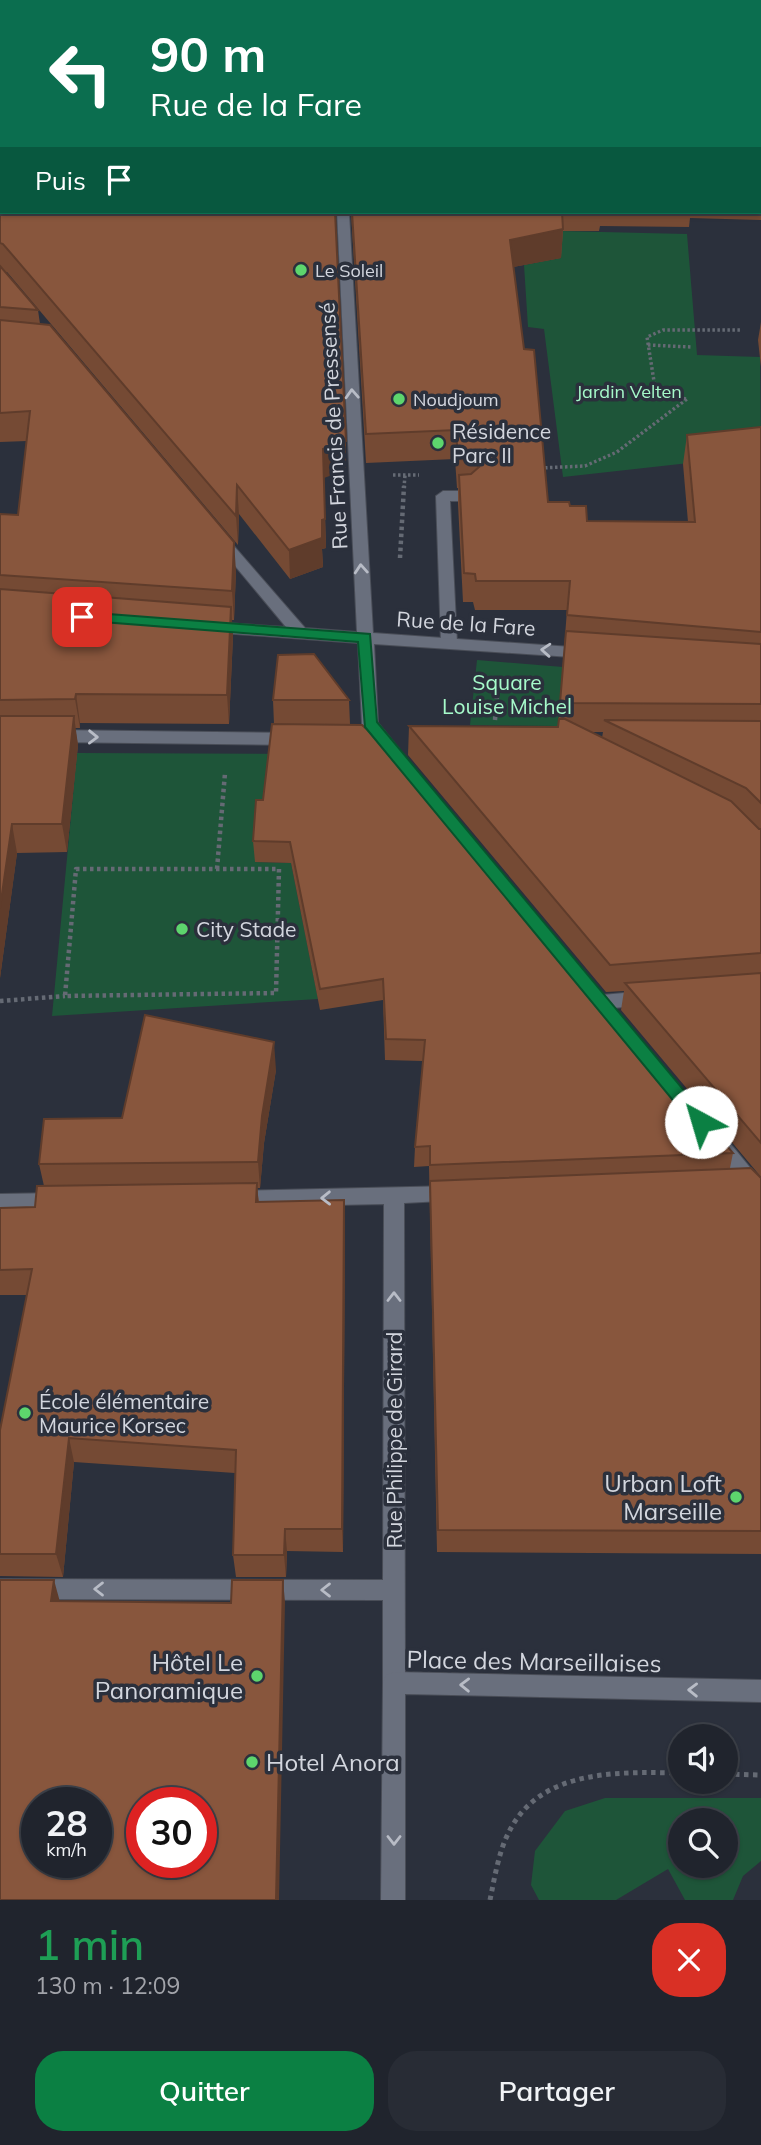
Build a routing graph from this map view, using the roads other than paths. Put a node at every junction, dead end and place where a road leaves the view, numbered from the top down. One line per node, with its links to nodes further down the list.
1 (339, 215): 6 (street, Rue Francis de Pressensé, one-way to 1)
2 (468, 496): 7 (street)
3 (214, 532): 5 (street)
4 (191, 625): 5 (street, Rue de la Fare)
5 (300, 633): 6 (street, Rue de la Fare)
6 (365, 638): 7 (street, Rue de la Fare); 12 (street, Rue Francis de Pressensé)
7 (449, 643): 8 (street, Rue de la Fare, one-way to 7)
8 (597, 654)
9 (40, 736): 10 (street, one-way to 10)
10 (306, 739)
11 (359, 740): 12 (street)
12 (384, 740): 13 (street); 14 (street, Rue Francis de Pressensé)
13 (408, 740)
14 (404, 764)
15 (668, 997): 16 (street)
16 (620, 1023)
17 (707, 1130): 19 (street)
18 (723, 1184): 19 (street)
19 (756, 1189)
20 (476, 1194): 21 (street)
21 (394, 1197): 22 (street, one-way to 22); 26 (street, Rue Philippe de Girard, one-way to 21)
22 (222, 1199)
23 (83, 1201): 24 (street)
24 (0, 1202)
25 (0, 1589): 26 (street, one-way to 25)
26 (395, 1590): 27 (street, Rue Philippe de Girard)
27 (394, 1684): 28 (street, Place des Marseillaises, one-way to 27); 29 (street, Place des Marseillaises, one-way to 29)
28 (761, 1691)
29 (393, 1900)

